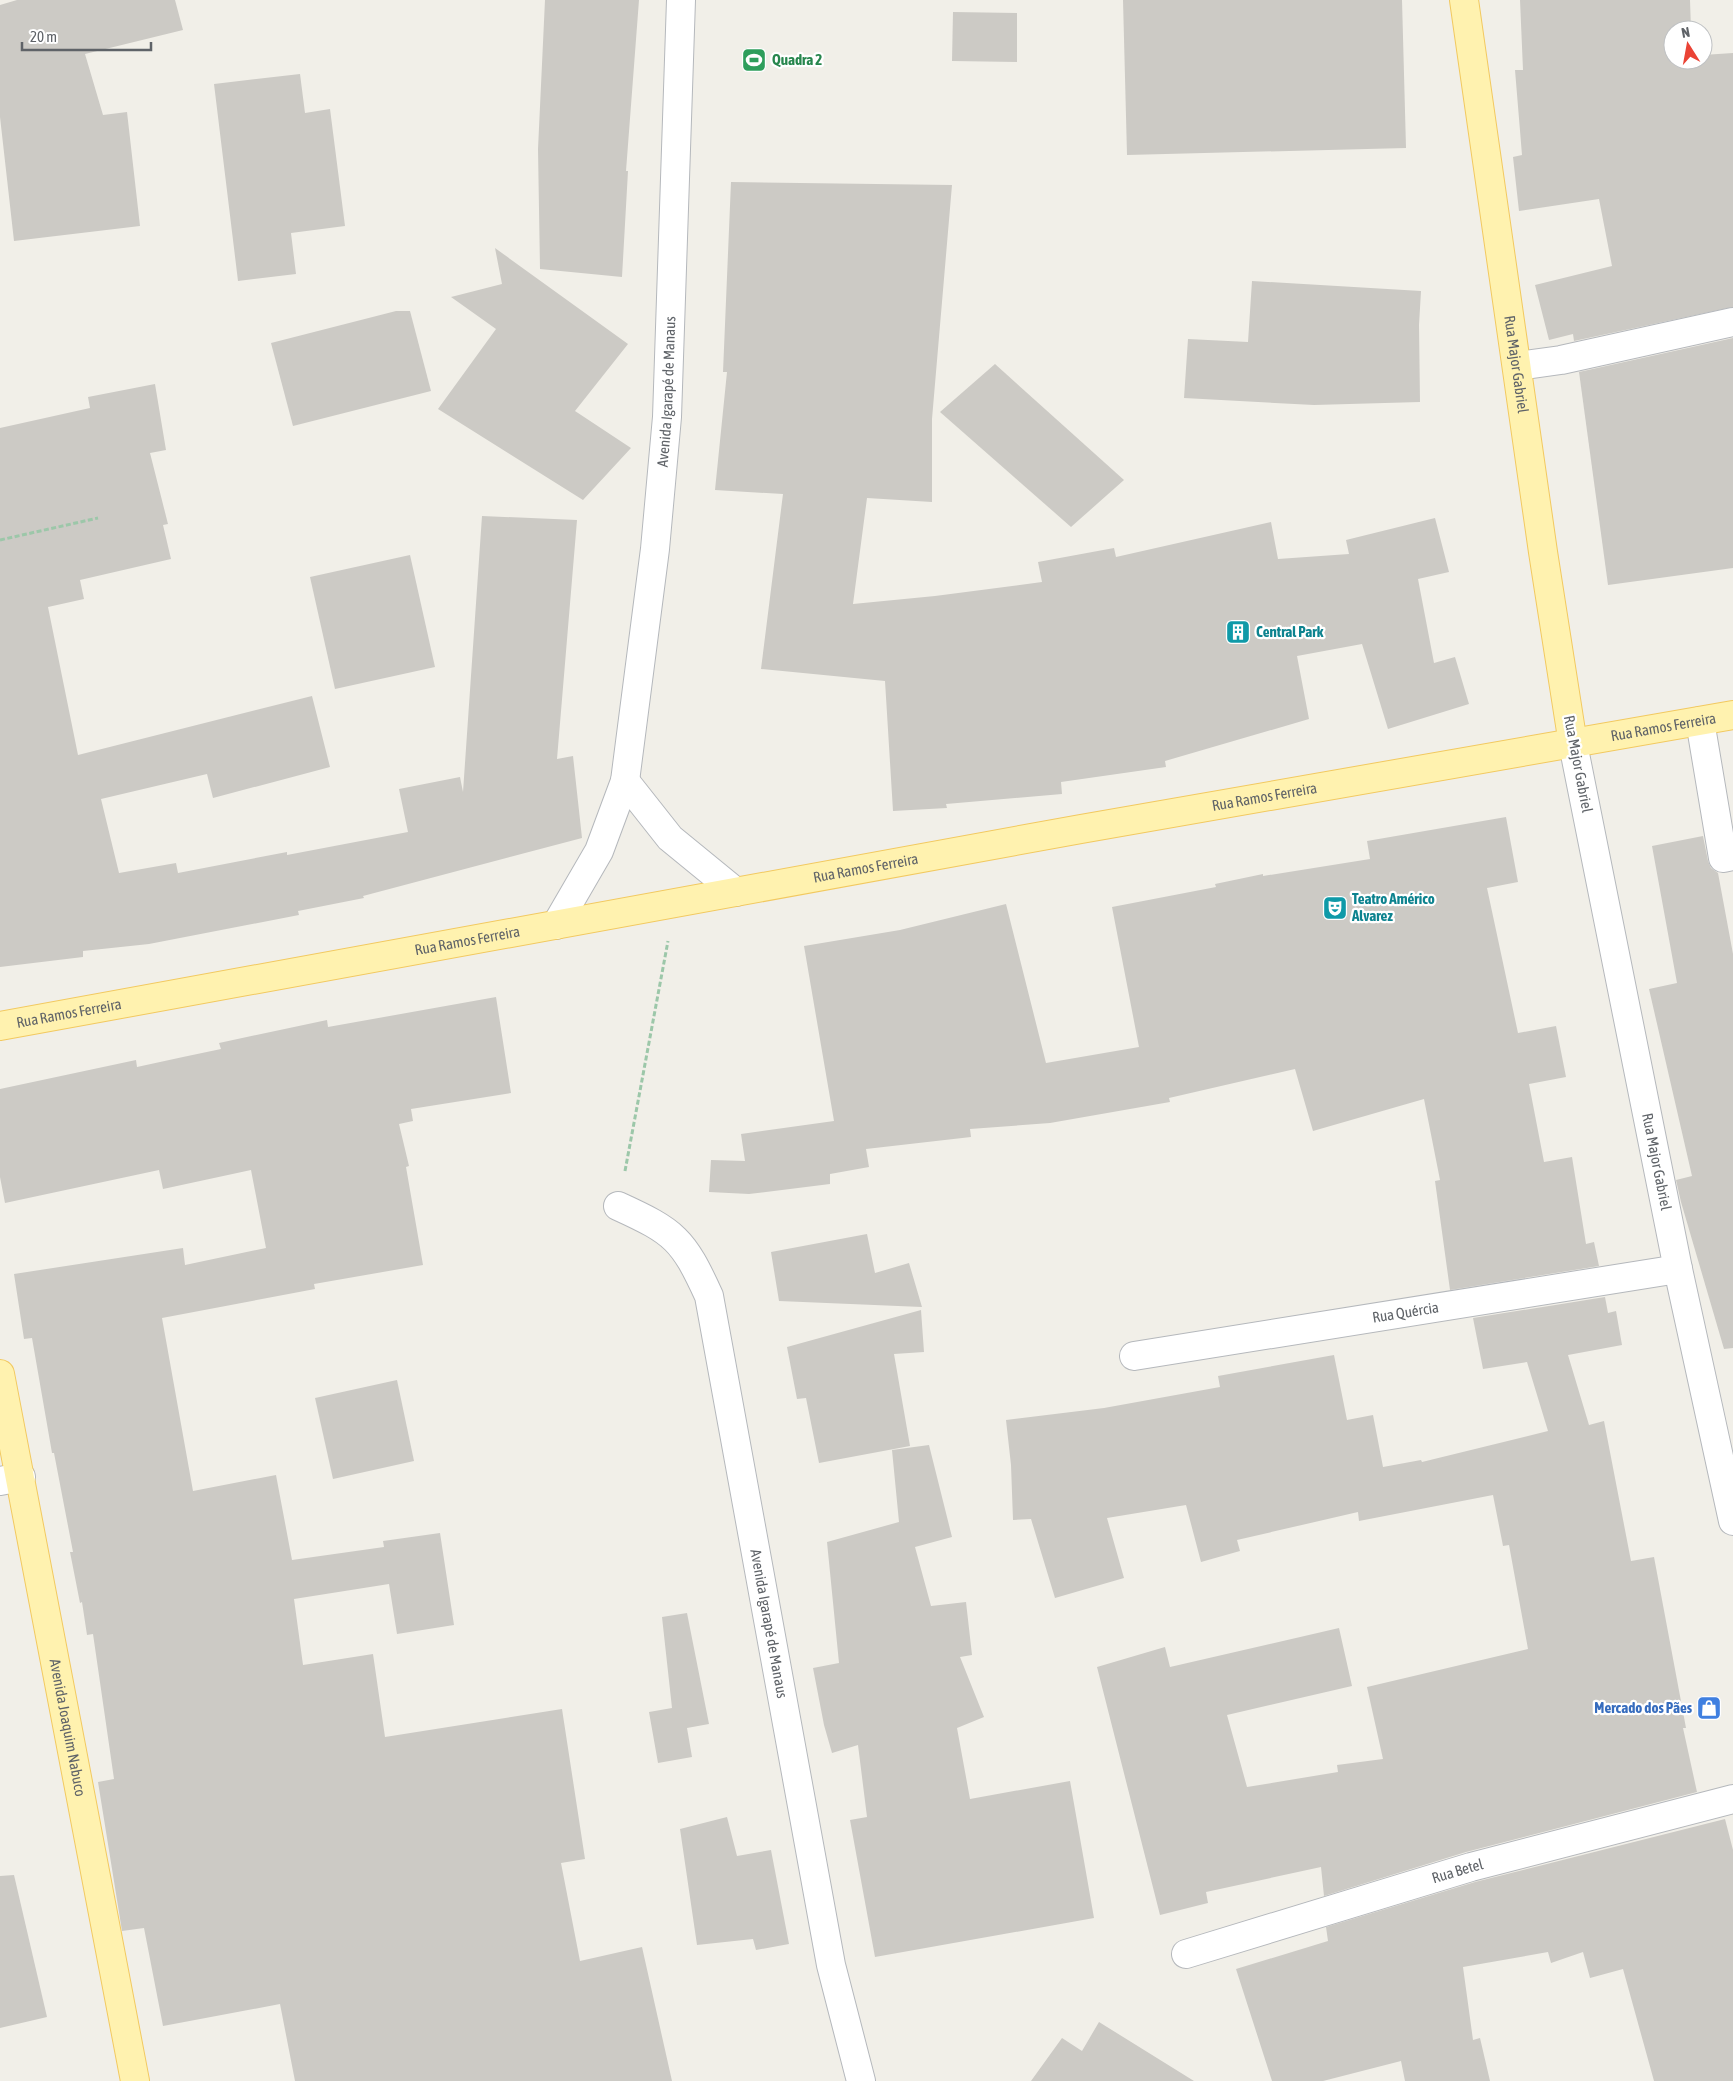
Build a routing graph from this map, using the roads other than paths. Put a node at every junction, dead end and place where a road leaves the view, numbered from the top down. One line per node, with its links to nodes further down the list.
1 (681, 0): 8 (street, Avenida Igarapé de Manaus)
2 (1464, 0): 4 (main road, Rua Major Gabriel)
3 (1733, 322): 4 (street)
4 (1517, 366): 7 (main road, Rua Major Gabriel)
5 (1733, 715): 6 (main road, Rua Ramos Ferreira)
6 (1700, 721): 7 (main road, Rua Ramos Ferreira); 9 (street)
7 (1573, 744): 10 (main road, Rua Ramos Ferreira); 14 (street, Rua Major Gabriel)
8 (625, 781): 10 (street); 11 (street, Avenida Igarapé de Manaus)
9 (1733, 856)
10 (736, 892): 11 (main road, Rua Ramos Ferreira)
11 (556, 925): 12 (main road, Rua Ramos Ferreira)
12 (0, 1026)
13 (618, 1206): 22 (street, Avenida Igarapé de Manaus)
14 (1678, 1269): 15 (street, Rua Quércia); 18 (street, Rua Major Gabriel)
15 (1134, 1356)
16 (0, 1374): 17 (main road, Avenida Joaquim Nabuco)
17 (10, 1479): 21 (main road, Avenida Joaquim Nabuco)
18 (1733, 1521)
19 (1733, 1799): 20 (street, Rua Betel)
20 (1186, 1954)
21 (135, 2081)
22 (861, 2081)

